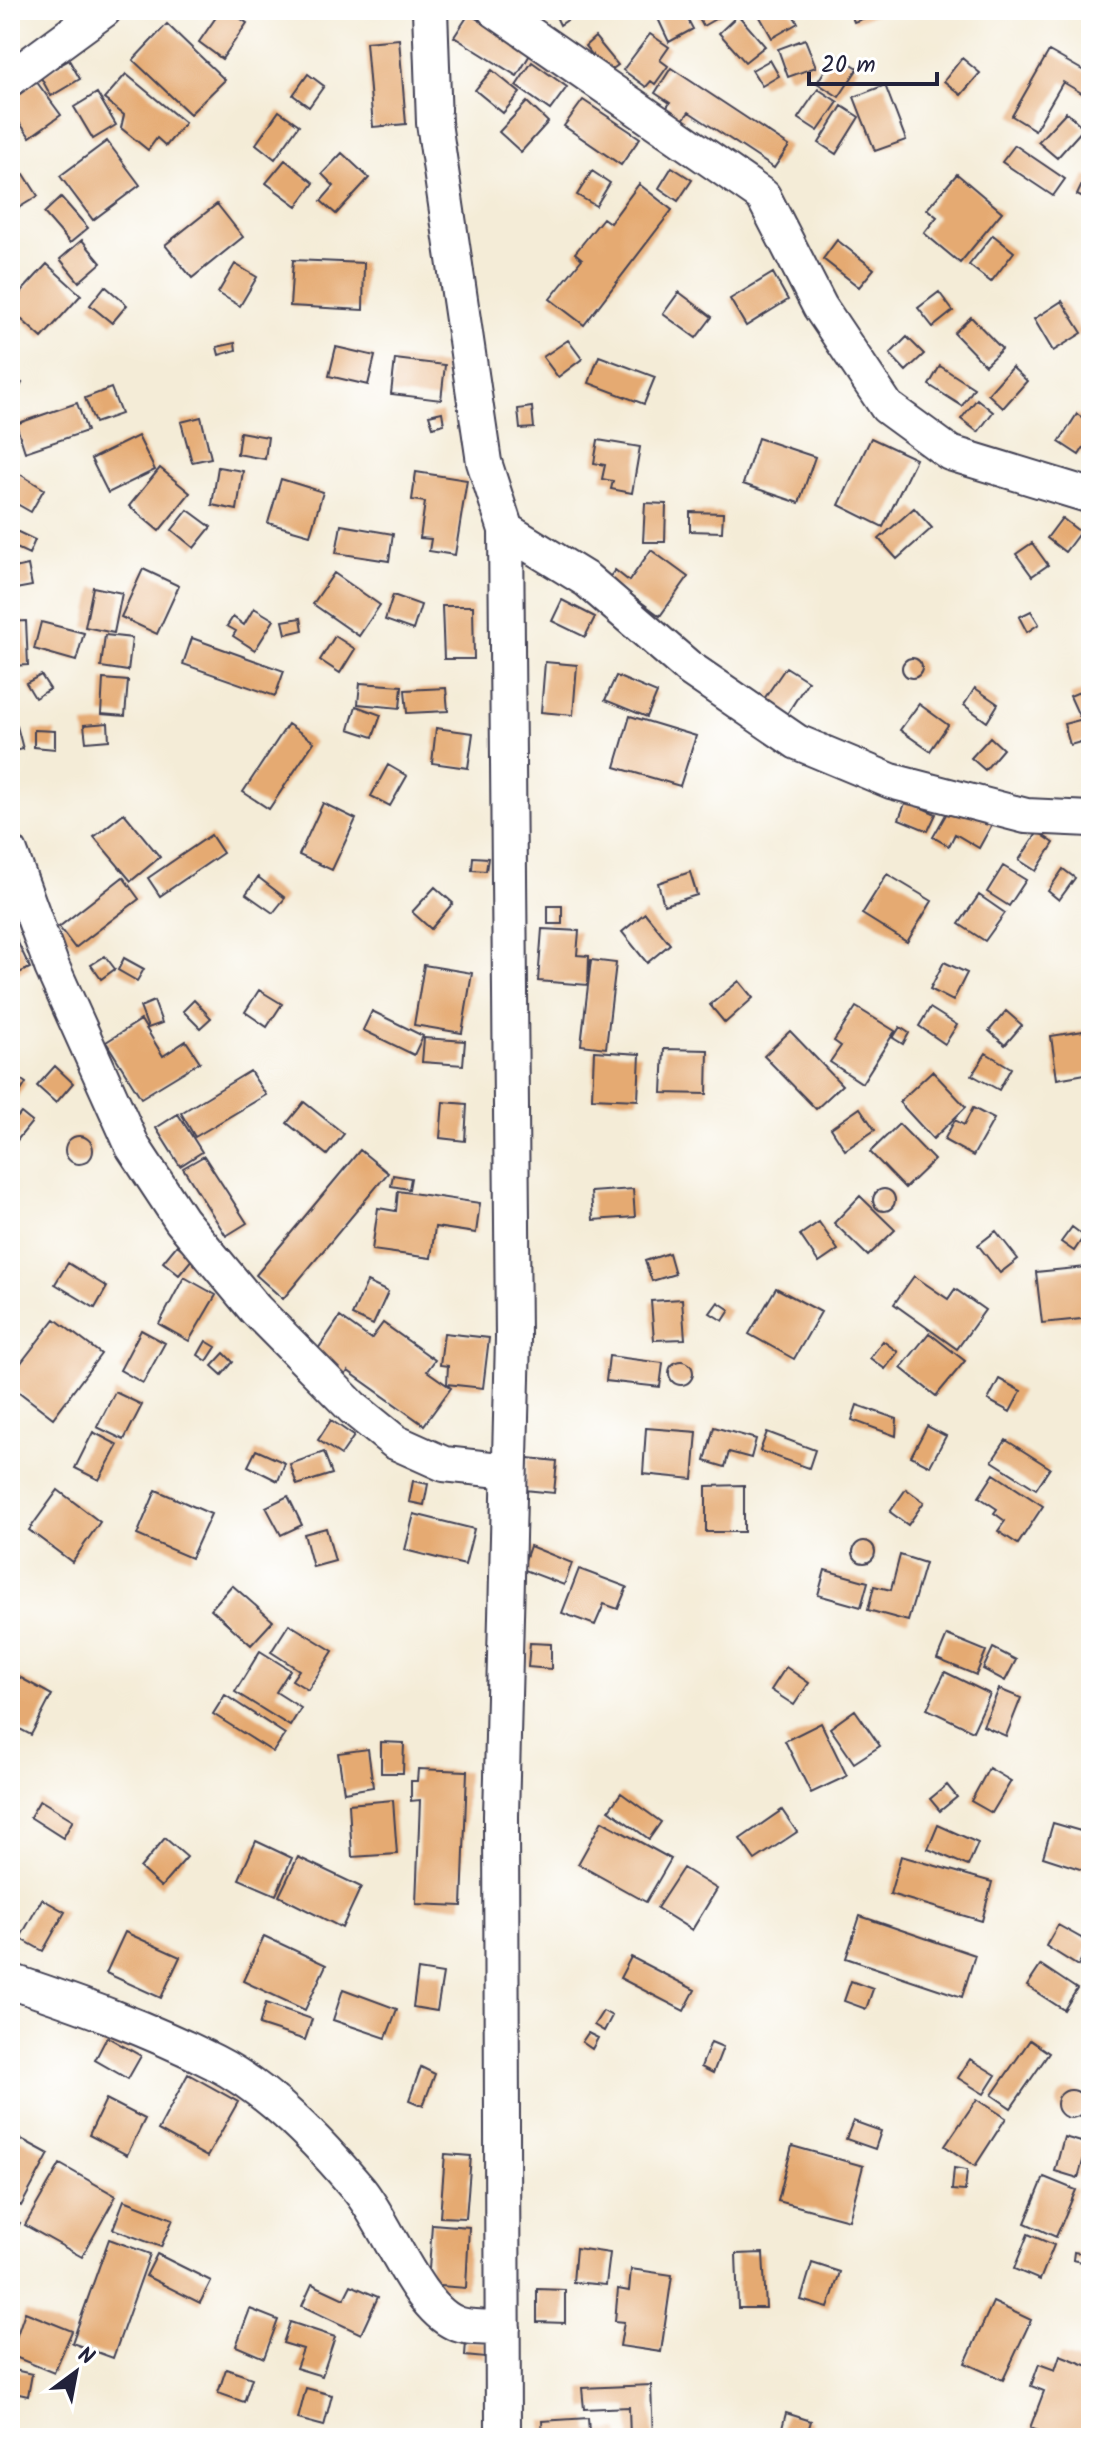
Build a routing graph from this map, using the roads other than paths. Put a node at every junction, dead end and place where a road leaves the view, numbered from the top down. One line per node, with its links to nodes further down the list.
1 (104, 10): 4 (street)
2 (430, 10): 6 (street)
3 (495, 10): 5 (street)
4 (10, 79)
5 (1091, 496)
6 (506, 530): 7 (street); 9 (street)
7 (1091, 819)
8 (10, 852): 9 (street)
9 (509, 1471): 11 (street)
10 (10, 1981): 11 (street)
11 (503, 2328): 12 (street)
12 (503, 2438)

